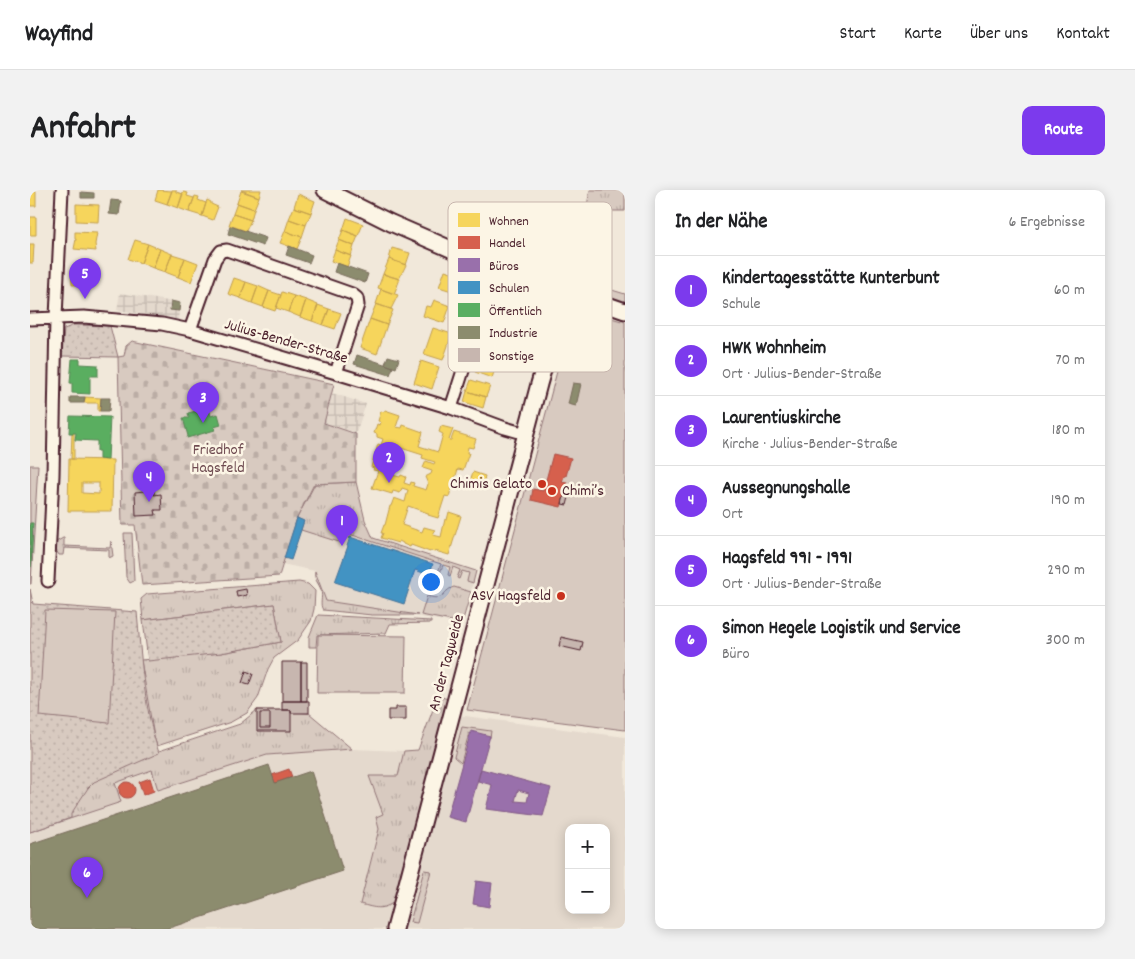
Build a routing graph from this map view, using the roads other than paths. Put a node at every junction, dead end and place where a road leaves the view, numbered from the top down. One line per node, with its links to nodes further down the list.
1 (62, 190): 6 (street)
2 (325, 190): 3 (main road)
3 (448, 249)
4 (612, 307): 5 (main road)
5 (625, 311)
6 (56, 317): 7 (street, Julius-Bender-Straße); 8 (street, Julius-Bender-Straße); 14 (street)
7 (30, 319)
8 (190, 330): 11 (street, Julius-Bender-Straße); 11 (street)
9 (463, 372): 12 (street)
10 (543, 372): 13 (main road, An der Tagweide)
11 (336, 373): 12 (street, Julius-Bender-Straße)
12 (451, 408): 13 (street, Julius-Bender-Straße)
13 (526, 434): 15 (main road, An der Tagweide)
14 (48, 580)
15 (395, 929)

